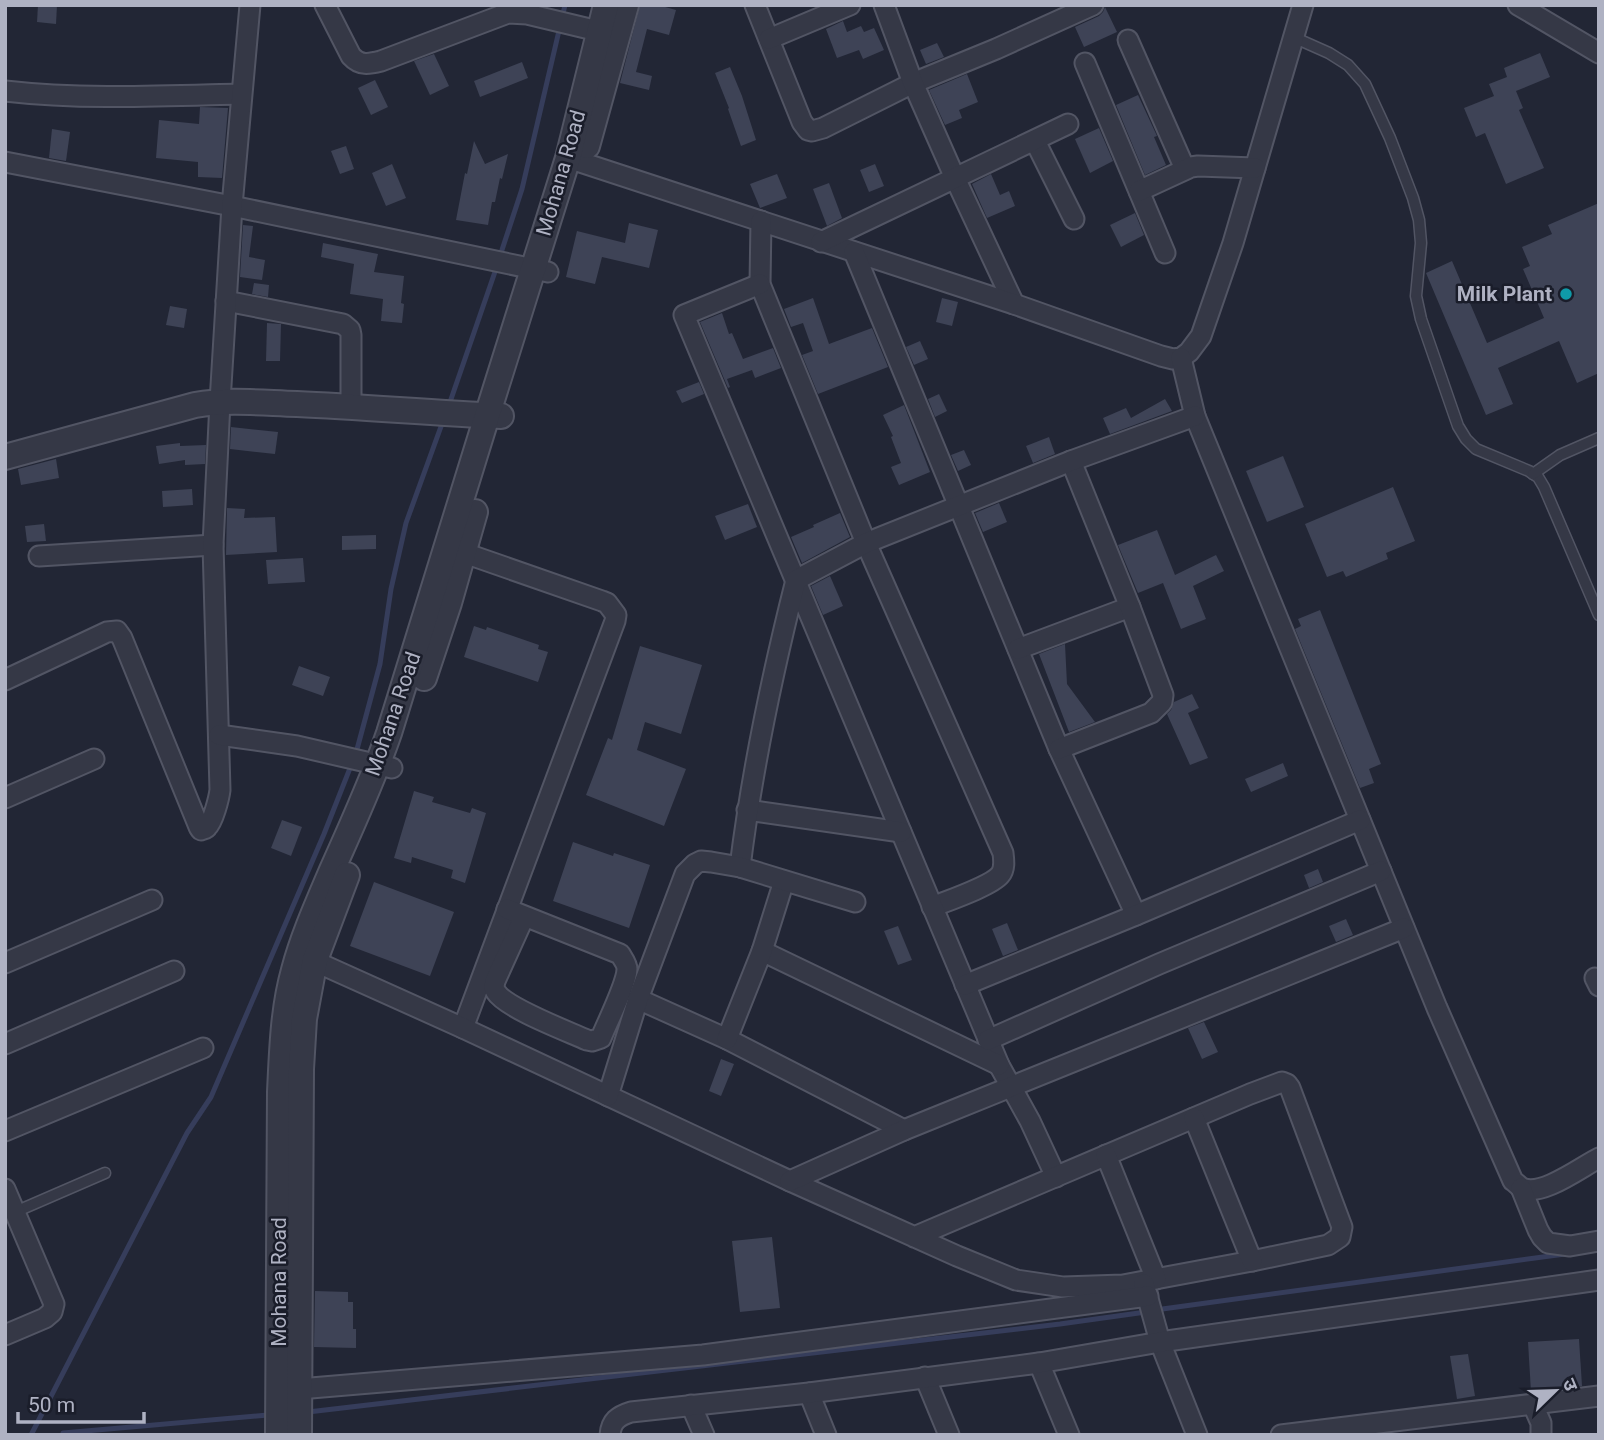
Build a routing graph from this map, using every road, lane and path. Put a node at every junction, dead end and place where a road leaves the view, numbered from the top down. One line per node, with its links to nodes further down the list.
1 (250, 5): 19 (street)
2 (325, 5): 11 (street)
3 (606, 5): 11 (street, Mohana Road)
4 (626, 5): 22 (street, Mohana Road)
5 (755, 5): 13 (street)
6 (849, 5): 13 (street)
7 (884, 5): 17 (street)
8 (1093, 5): 17 (street)
9 (1303, 5): 12 (street)
10 (1518, 5): 15 (street)
11 (598, 31): 22 (street, Mohana Road)
12 (1293, 37): 24 (street); 46 (lane)
13 (769, 39): 17 (street)
14 (1128, 40): 25 (street)
15 (1599, 53)
16 (1085, 62): 27 (street)
17 (913, 83): 26 (street)
18 (5, 91): 19 (street)
19 (241, 94): 28 (street)
20 (1068, 124): 21 (street)
21 (1035, 141): 26 (street); 29 (street)
22 (576, 160): 30 (street); 34 (street, Mohana Road)
23 (5, 162): 28 (street)
24 (1255, 168): 25 (street); 38 (street)
25 (1185, 169): 27 (street)
26 (955, 178): 31 (street); 37 (street)
27 (1139, 191): 33 (street)
28 (232, 206): 34 (street); 36 (street)
29 (1074, 219)
30 (761, 222): 31 (street); 35 (street)
31 (821, 242): 32 (street)
32 (854, 253): 37 (street); 47 (street)
33 (1165, 253)
34 (531, 268): 41 (street, Mohana Road)
35 (760, 284): 48 (street); 52 (street)
36 (226, 301): 39 (street); 40 (street)
37 (1014, 304): 38 (street)
38 (1181, 358): 42 (street)
39 (220, 402): 40 (street); 44 (street); 49 (street)
40 (351, 407): 41 (street)
41 (495, 416): 50 (street, Mohana Road)
42 (1195, 416): 45 (street); 63 (street)
43 (1599, 438): 46 (lane)
44 (5, 457)
45 (1071, 461): 47 (street); 53 (street)
46 (1533, 474): 54 (lane)
47 (958, 505): 48 (street); 55 (street)
48 (866, 543): 52 (street); 70 (street)
49 (214, 545): 51 (street); 57 (street)
50 (455, 549): 60 (street, Mohana Road); 71 (street)
51 (39, 556)
52 (796, 580): 62 (street); 64 (street)
53 (1130, 607): 55 (street); 58 (street)
54 (1599, 615)
55 (1018, 649): 58 (street)
56 (5, 680): 57 (street)
57 (219, 735): 60 (street)
58 (1059, 749): 72 (street)
59 (94, 759): 61 (street)
60 (370, 762): 75 (street, Mohana Road)
61 (5, 798)
62 (747, 810): 64 (street); 65 (street)
63 (1360, 820): 66 (street); 72 (street)
64 (901, 832): 70 (street)
65 (740, 867): 67 (street); 79 (street)
66 (1381, 871): 73 (street); 82 (street)
67 (785, 881): 69 (street); 74 (street)
68 (152, 900): 76 (street)
69 (855, 902)
70 (932, 907): 78 (street)
71 (516, 913): 71 (street); 80 (street)
72 (1136, 915): 78 (street)
73 (1404, 928): 86 (street); 96 (street)
74 (762, 951): 81 (street); 85 (street)
75 (306, 958): 80 (street); 108 (street, Mohana Road); 113 (street, Mohana Road)
76 (5, 963)
77 (174, 971): 83 (street)
78 (965, 985): 82 (street)
79 (638, 999): 81 (street); 87 (street)
80 (463, 1028): 87 (street)
81 (727, 1039): 89 (street)
82 (988, 1040): 85 (street)
83 (5, 1044)
84 (203, 1048): 90 (street)
85 (999, 1065): 86 (street)
86 (1012, 1088): 89 (street); 94 (street)
87 (608, 1096): 95 (street)
88 (1194, 1118): 91 (street); 101 (street); 101 (street)
89 (904, 1130): 95 (street)
90 (5, 1131)
91 (1106, 1155): 94 (street); 103 (street)
92 (1599, 1158): 96 (street)
93 (105, 1173): 98 (lane)
94 (1056, 1177): 99 (street)
95 (790, 1181): 99 (street)
96 (1521, 1188): 100 (street)
97 (5, 1189): 98 (street)
98 (15, 1212): 104 (street)
99 (914, 1237): 103 (street)
100 (1599, 1241)
101 (1252, 1261): 103 (street)
102 (1599, 1280): 105 (street)
103 (1149, 1286): 105 (street); 108 (street)
104 (5, 1335)
105 (1159, 1336): 106 (street); 120 (street)
106 (1039, 1363): 107 (street); 119 (street)
107 (925, 1377): 109 (street); 118 (street)
108 (299, 1389): 114 (street, Mohana Road)
109 (809, 1393): 111 (street); 117 (street)
110 (1599, 1396): 112 (street)
111 (691, 1405): 115 (street); 116 (street)
112 (1533, 1405): 121 (street); 122 (street)
113 (278, 1435)
114 (299, 1435)
115 (610, 1435)
116 (704, 1435)
117 (826, 1435)
118 (949, 1435)
119 (1069, 1435)
120 (1197, 1435)
121 (1282, 1435)
122 (1541, 1435)

